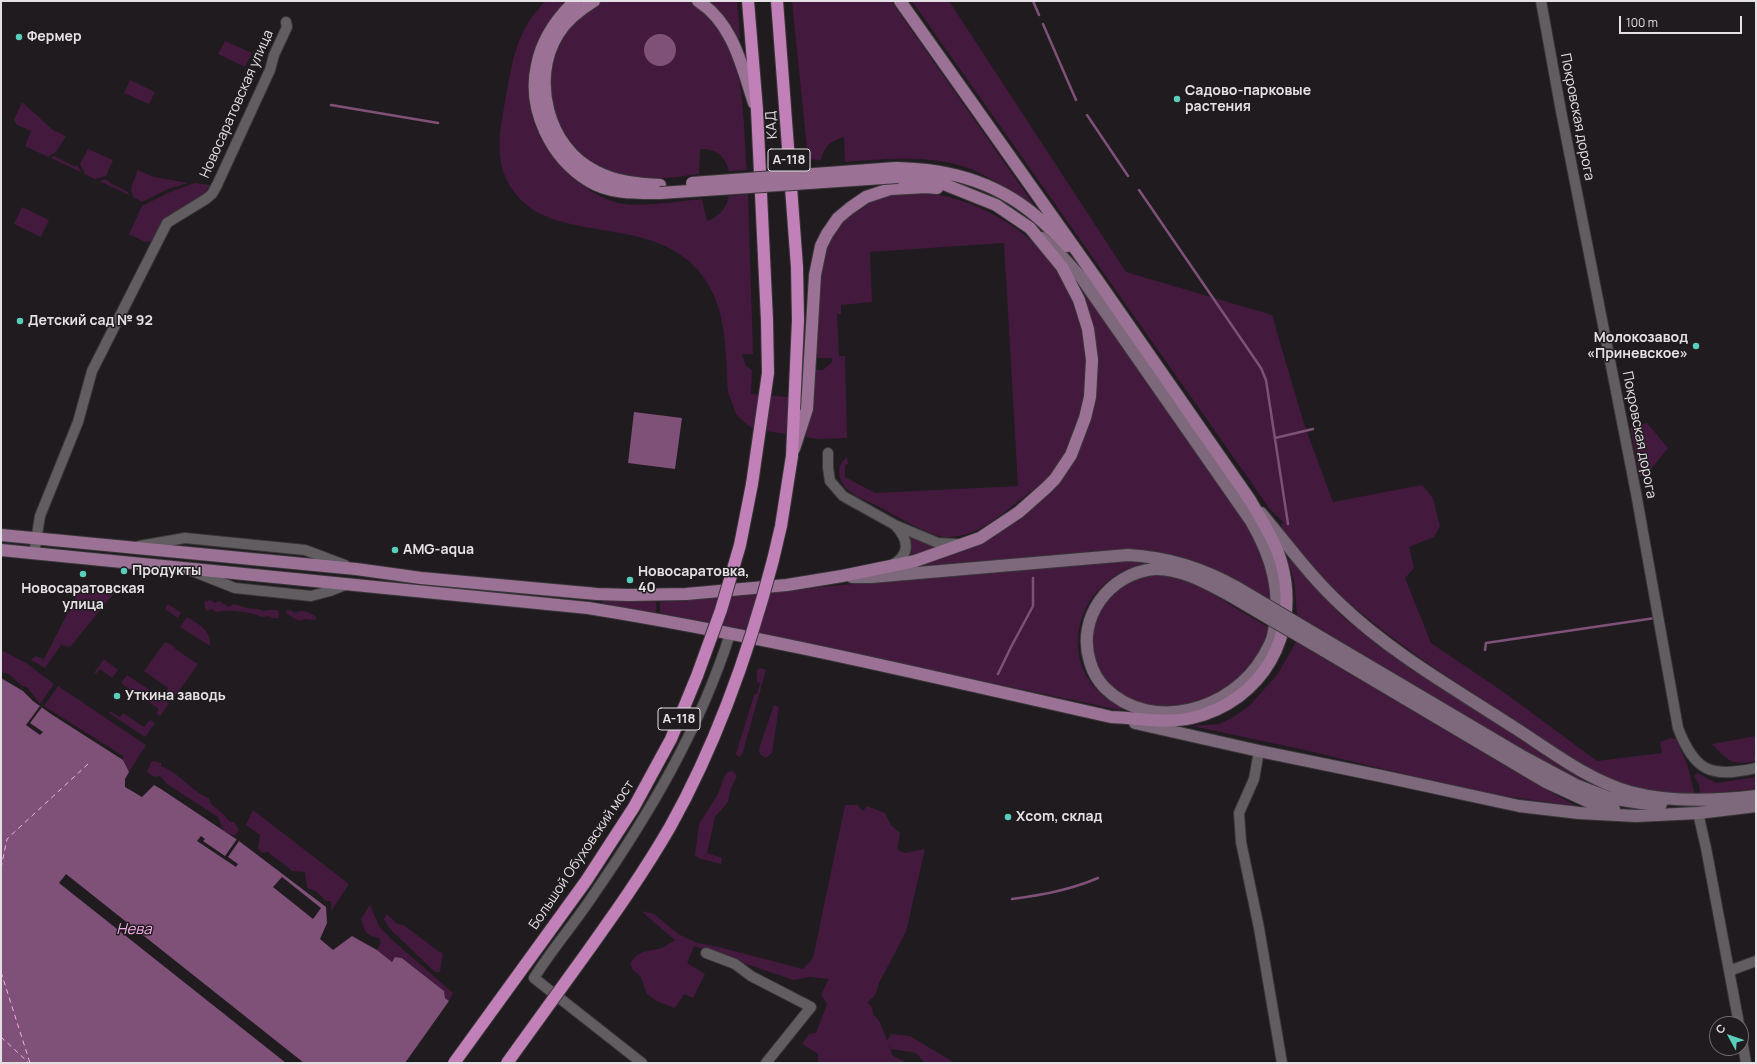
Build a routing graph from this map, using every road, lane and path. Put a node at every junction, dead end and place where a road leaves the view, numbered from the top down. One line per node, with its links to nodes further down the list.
1 (575, 1): 11 (main road)
2 (594, 1): 11 (main road)
3 (698, 1): 9 (main road)
4 (748, 1): 9 (highway, КАД / А-118)
5 (777, 1): 17 (highway, КАД / А-118)
6 (900, 1): 14 (main road)
7 (1541, 1): 32 (street, Покровская дорога)
8 (286, 22): 21 (street, Новосаратовская улица)
9 (757, 110): 15 (highway, КАД / А-118)
10 (897, 172): 11 (main road, bridge); 12 (main road); 14 (main road)
11 (660, 189)
12 (960, 192): 13 (main road); 17 (main road)
13 (1030, 228): 22 (main road); 27 (main road)
14 (1098, 281): 18 (main road)
15 (767, 320): 42 (highway, Большой Обуховский мост / А-118, bridge)
16 (828, 453): 19 (street)
17 (792, 456): 43 (highway, А-118, bridge)
18 (1250, 500): 30 (main road); 34 (main road)
19 (895, 525): 22 (street); 25 (street)
20 (1, 535): 21 (main road)
21 (36, 538): 24 (street, Новосаратовская улица); 26 (main road)
22 (963, 544): 25 (main road)
23 (1, 550): 24 (main road)
24 (34, 554): 28 (main road)
25 (891, 566): 26 (main road)
26 (842, 576): 27 (main road)
27 (1233, 591): 29 (main road, bridge)
28 (730, 634): 30 (main road); 44 (street)
29 (1325, 645): 34 (main road); 37 (main road)
30 (1110, 717): 31 (main road)
31 (1259, 751): 37 (main road); 46 (street)
32 (1756, 768)
33 (1756, 796): 34 (main road)
34 (1694, 801)
35 (1756, 806): 36 (main road)
36 (1698, 813): 37 (main road); 40 (street)
37 (1636, 816)
38 (706, 953): 45 (street)
39 (1756, 961): 40 (street)
40 (1729, 971): 41 (street)
41 (1737, 1016)
42 (454, 1063)
43 (507, 1063)
44 (642, 1063)
45 (766, 1063)
46 (1282, 1063)

